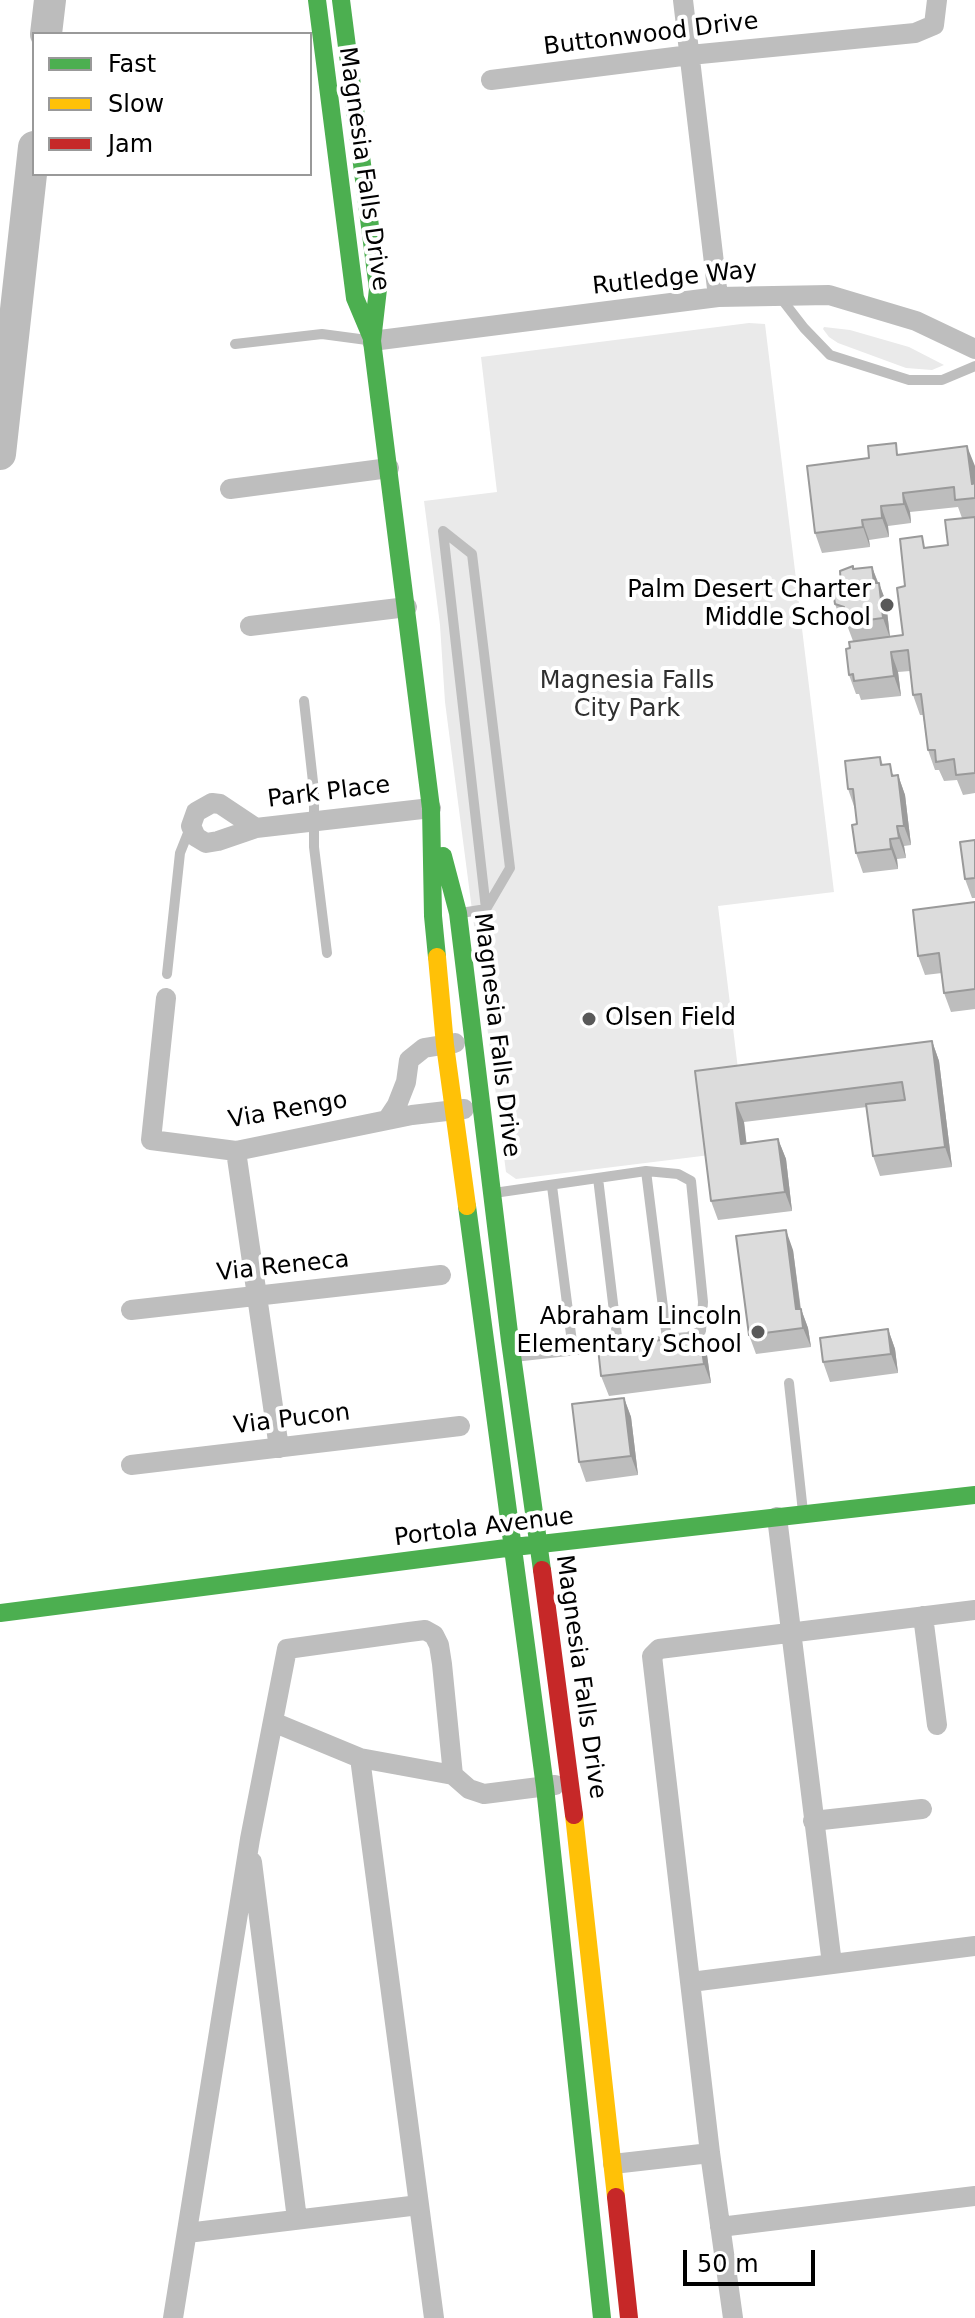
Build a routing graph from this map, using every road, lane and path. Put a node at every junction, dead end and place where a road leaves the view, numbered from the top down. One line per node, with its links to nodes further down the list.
1 (317, 0): 9 (street, Magnesia Falls Drive)
2 (341, 0): 9 (street, Magnesia Falls Drive)
3 (683, 0): 5 (street)
4 (937, 0): 5 (street, Buttonwood Drive)
5 (690, 55): 6 (street, Buttonwood Drive); 8 (street)
6 (491, 80)
7 (779, 295): 8 (street, Rutledge Way); 11 (street, Rutledge Way); 12 (lane)
8 (718, 297): 9 (street, Rutledge Way)
9 (372, 341): 10 (lane); 13 (street, Magnesia Falls Drive)
10 (235, 344)
11 (975, 349)
12 (975, 366)
13 (389, 468): 14 (street); 15 (street, Magnesia Falls Drive)
14 (230, 489)
15 (407, 607): 16 (street); 18 (street, Magnesia Falls Drive)
16 (250, 626)
17 (304, 701): 20 (lane)
18 (431, 808): 20 (street, Park Place); 23 (street, Magnesia Falls Drive); 24 (street, Magnesia Falls Drive)
19 (194, 819): 21 (street, Park Place); 21 (street); 26 (lane)
20 (315, 821): 21 (street, Park Place); 25 (lane)
21 (256, 828)
22 (486, 909): 22 (lane); 23 (lane)
23 (458, 913): 24 (lane); 28 (street, Magnesia Falls Drive)
24 (433, 916): 29 (street, Magnesia Falls Drive)
25 (327, 953)
26 (167, 974)
27 (166, 998): 33 (street, Via Rengo)
28 (474, 1041): 29 (street); 30 (street, Magnesia Falls Drive)
29 (445, 1045): 31 (street, Magnesia Falls Drive); 32 (street)
30 (482, 1107): 31 (street, Via Rengo); 37 (street, Magnesia Falls Drive)
31 (453, 1111): 32 (street, Via Rengo); 53 (street, Magnesia Falls Drive)
32 (387, 1120): 33 (street, Via Rengo)
33 (236, 1151): 39 (street)
34 (646, 1171): 35 (lane); 41 (lane); 41 (lane)
35 (598, 1178): 36 (lane); 42 (lane)
36 (552, 1186): 37 (lane); 43 (lane)
37 (492, 1193): 44 (street, Magnesia Falls Drive)
38 (441, 1275): 39 (street, Via Reneca)
39 (256, 1296): 40 (street, Via Reneca); 47 (street)
40 (131, 1310)
41 (667, 1339): 42 (lane)
42 (618, 1345): 43 (lane)
43 (573, 1350): 44 (lane)
44 (512, 1357): 52 (street, Magnesia Falls Drive)
45 (789, 1383): 50 (lane)
46 (460, 1426): 47 (street, Via Pucon)
47 (279, 1448): 48 (street, Via Pucon)
48 (131, 1465)
49 (975, 1495): 50 (street, Portola Avenue)
50 (803, 1514): 51 (street, Portola Avenue)
51 (777, 1517): 52 (street, Portola Avenue); 57 (street)
52 (539, 1545): 53 (street, Portola Avenue); 62 (street, Magnesia Falls Drive)
53 (514, 1547): 55 (street, Portola Avenue); 63 (street, Magnesia Falls Drive)
54 (975, 1610): 56 (street)
55 (0, 1613)
56 (923, 1616): 57 (street); 59 (street)
57 (790, 1633): 65 (street); 69 (street)
58 (273, 1722): 60 (street); 61 (street); 66 (street)
59 (937, 1725)
60 (360, 1758): 61 (street); 73 (street)
61 (453, 1775): 63 (street)
62 (571, 1783): 63 (street); 71 (street, Magnesia Falls Drive)
63 (545, 1787): 79 (street, Magnesia Falls Drive)
64 (922, 1809): 65 (street)
65 (813, 1821): 68 (street)
66 (250, 1839): 74 (street); 76 (street)
67 (975, 1946): 68 (street)
68 (832, 1964): 69 (street)
69 (691, 1982): 70 (street)
70 (710, 2153): 71 (street); 75 (street)
71 (613, 2164): 80 (street, Magnesia Falls Drive)
72 (975, 2196): 75 (street)
73 (419, 2205): 74 (street); 78 (street)
74 (297, 2219): 76 (street)
75 (720, 2227): 81 (street)
76 (187, 2233): 77 (street)
77 (173, 2318)
78 (434, 2318)
79 (602, 2318)
80 (629, 2318)
81 (733, 2318)

